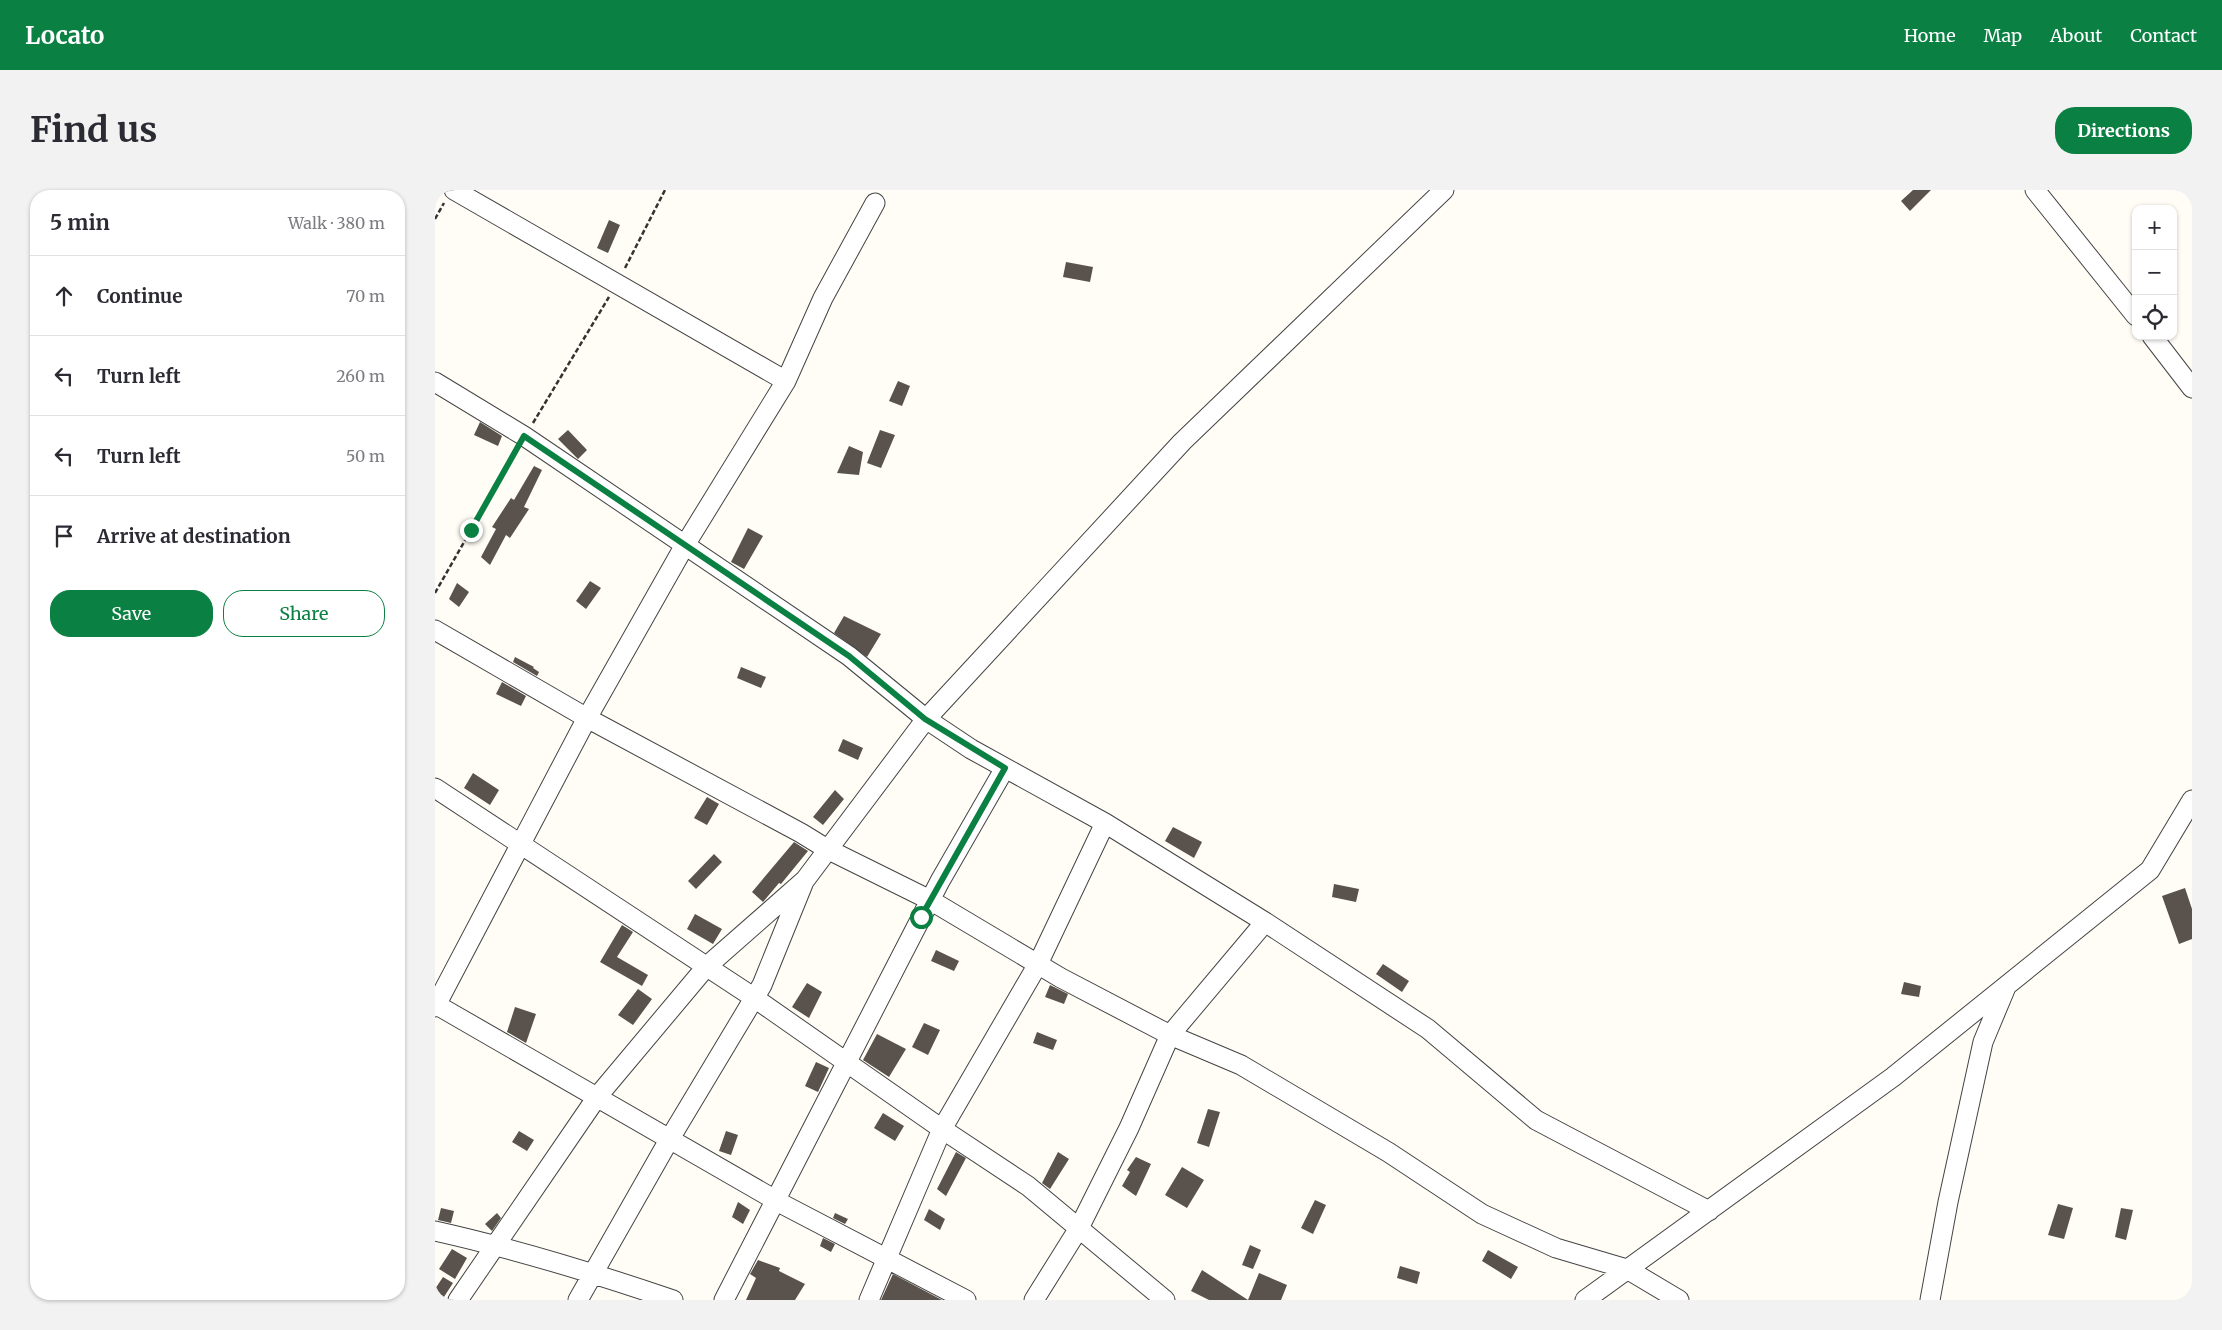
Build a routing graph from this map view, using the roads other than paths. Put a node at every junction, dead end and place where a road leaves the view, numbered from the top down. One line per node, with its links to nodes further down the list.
1 (454, 190): 7 (street)
2 (1444, 190): 13 (street)
3 (2035, 190): 5 (street)
4 (875, 203): 7 (street)
5 (2132, 311)
6 (2155, 340): 9 (street)
7 (786, 381): 10 (street)
8 (435, 382): 10 (street)
9 (2192, 388)
10 (685, 545): 12 (street); 13 (street)
11 (435, 630): 12 (street)
12 (587, 718): 18 (street); 19 (street)
13 (925, 719): 14 (street); 19 (street)
14 (1005, 768): 17 (street); 21 (street)
15 (435, 788): 18 (street)
16 (2192, 800): 25 (street)
17 (1105, 823): 22 (street); 23 (street)
18 (521, 844): 24 (street); 27 (street)
19 (827, 849): 20 (street); 21 (street)
20 (805, 880): 24 (street); 26 (street)
21 (929, 900): 23 (street); 29 (street)
22 (1265, 922): 28 (street); 34 (street)
23 (1038, 964): 28 (street); 31 (street)
24 (706, 967): 26 (street); 30 (street)
25 (2006, 986): 34 (street); 51 (street)
26 (753, 997): 29 (street); 32 (street)
27 (435, 1005): 30 (street)
28 (1170, 1035): 35 (street); 39 (street)
29 (846, 1062): 31 (street); 33 (street)
30 (597, 1097): 32 (street); 37 (street)
31 (942, 1129): 35 (street); 38 (street)
32 (669, 1140): 33 (street); 40 (street)
33 (774, 1199): 38 (street); 44 (street)
34 (1709, 1211): 39 (street)
35 (1079, 1228): 47 (street); 48 (street)
36 (435, 1231): 37 (street)
37 (497, 1245): 40 (street); 41 (street)
38 (888, 1259): 45 (street); 46 (street)
39 (1627, 1269): 49 (street); 50 (street)
40 (592, 1273): 42 (street); 43 (street)
41 (458, 1300)
42 (578, 1300)
43 (673, 1300)
44 (724, 1300)
45 (869, 1300)
46 (966, 1300)
47 (1034, 1300)
48 (1165, 1300)
49 (1585, 1300)
50 (1679, 1300)
51 (1930, 1300)

